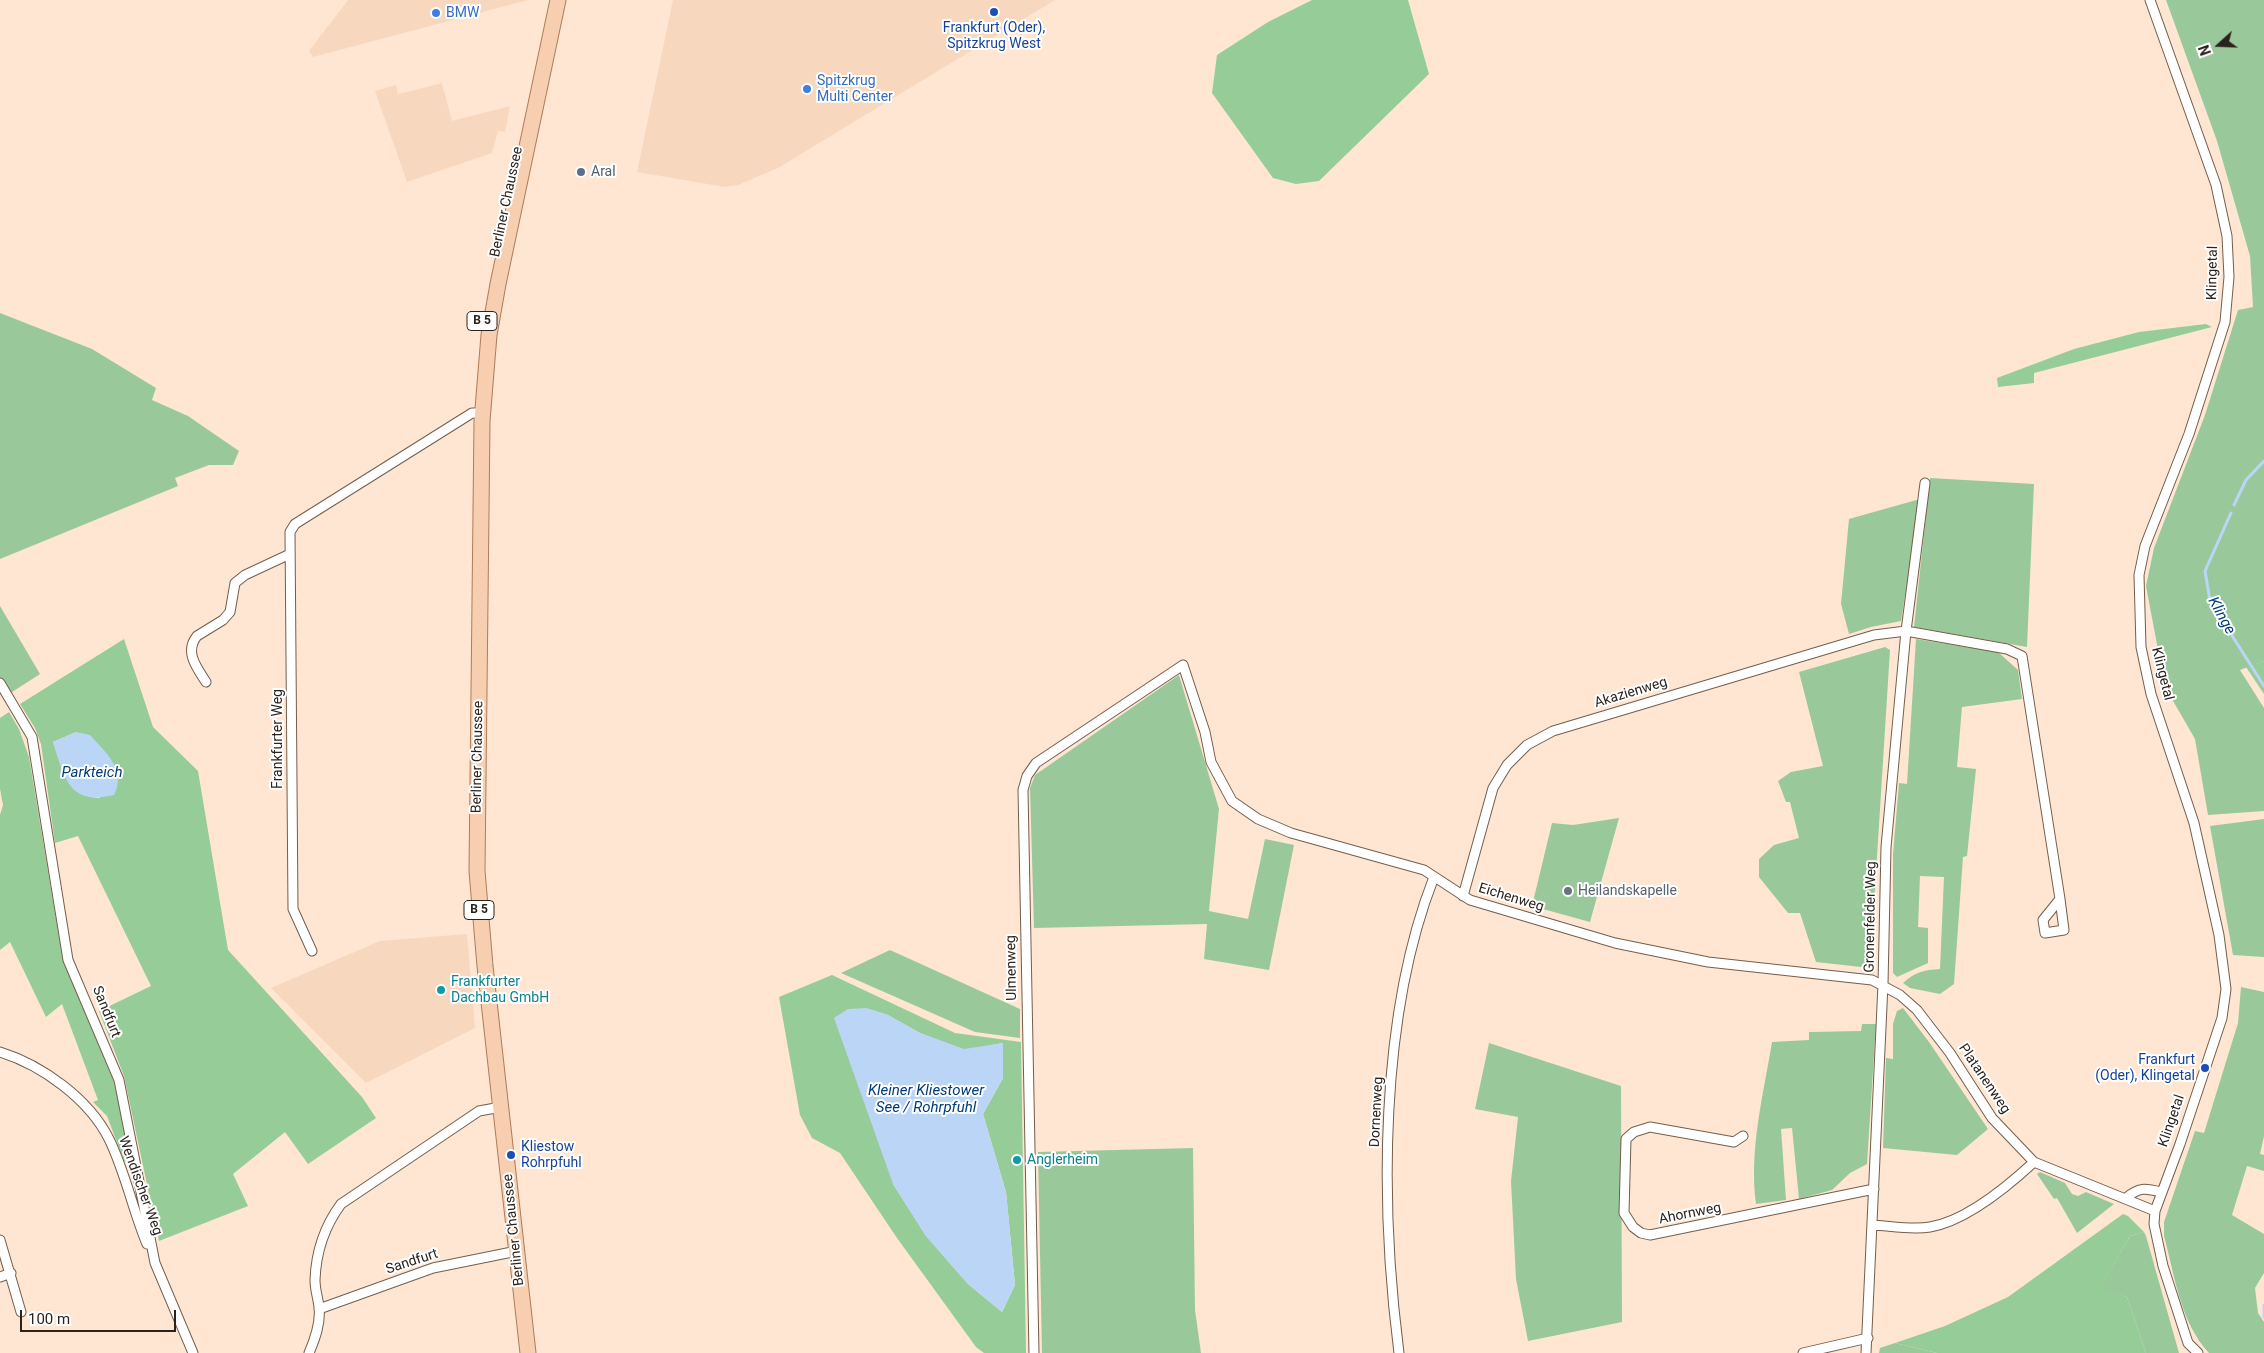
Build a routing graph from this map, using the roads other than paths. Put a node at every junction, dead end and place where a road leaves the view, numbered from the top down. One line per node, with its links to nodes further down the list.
1 (551, 0): 4 (main road, Berliner Chaussee / B 5)
2 (558, 0): 4 (main road, Berliner Chaussee / B 5)
3 (2150, 0): 21 (street, Klingetal)
4 (479, 410): 6 (street, Frankfurter Weg); 17 (main road, Berliner Chaussee / B 5)
5 (1925, 483): 7 (street, Gronenfelder Weg)
6 (290, 554): 9 (street); 14 (street, Frankfurter Weg)
7 (1906, 631): 12 (street, Akazienweg); 13 (street); 15 (street, Gronenfelder Weg)
8 (1183, 665): 11 (street, Eichenweg); 36 (street, Ulmenweg)
9 (206, 682)
10 (0, 683): 27 (street, Sandfurt)
11 (1434, 877): 12 (street, Eichenweg); 37 (street, Dornenweg)
12 (1463, 896): 15 (street, Eichenweg)
13 (2060, 899)
14 (312, 951)
15 (1883, 984): 19 (street, Platanenweg); 20 (street, Gronenfelder Weg)
16 (0, 1052): 27 (street, Wendischer Weg)
17 (500, 1107): 26 (main road, Berliner Chaussee / B 5); 30 (street)
18 (1743, 1136): 20 (street, Ahornweg)
19 (2034, 1162): 22 (street, Platanenweg); 24 (street)
20 (1874, 1189): 24 (street, Gronenfelder Weg)
21 (2161, 1192): 22 (street); 23 (street, Klingetal)
22 (2126, 1198): 23 (street, Platanenweg)
23 (2154, 1211): 40 (street, Klingetal)
24 (1872, 1225): 32 (street, Gronenfelder Weg)
25 (0, 1240): 28 (street)
26 (517, 1251): 30 (street, Sandfurt); 35 (main road, Berliner Chaussee / B 5)
27 (155, 1263): 33 (street, Sandfurt)
28 (11, 1273): 29 (street); 31 (street)
29 (0, 1277)
30 (319, 1308): 34 (street)
31 (21, 1312)
32 (1868, 1338): 38 (street); 39 (street, Gronenfelder Weg)
33 (194, 1353)
34 (309, 1353)
35 (528, 1353)
36 (1034, 1353)
37 (1399, 1353)
38 (1803, 1353)
39 (1866, 1353)
40 (2198, 1353)

